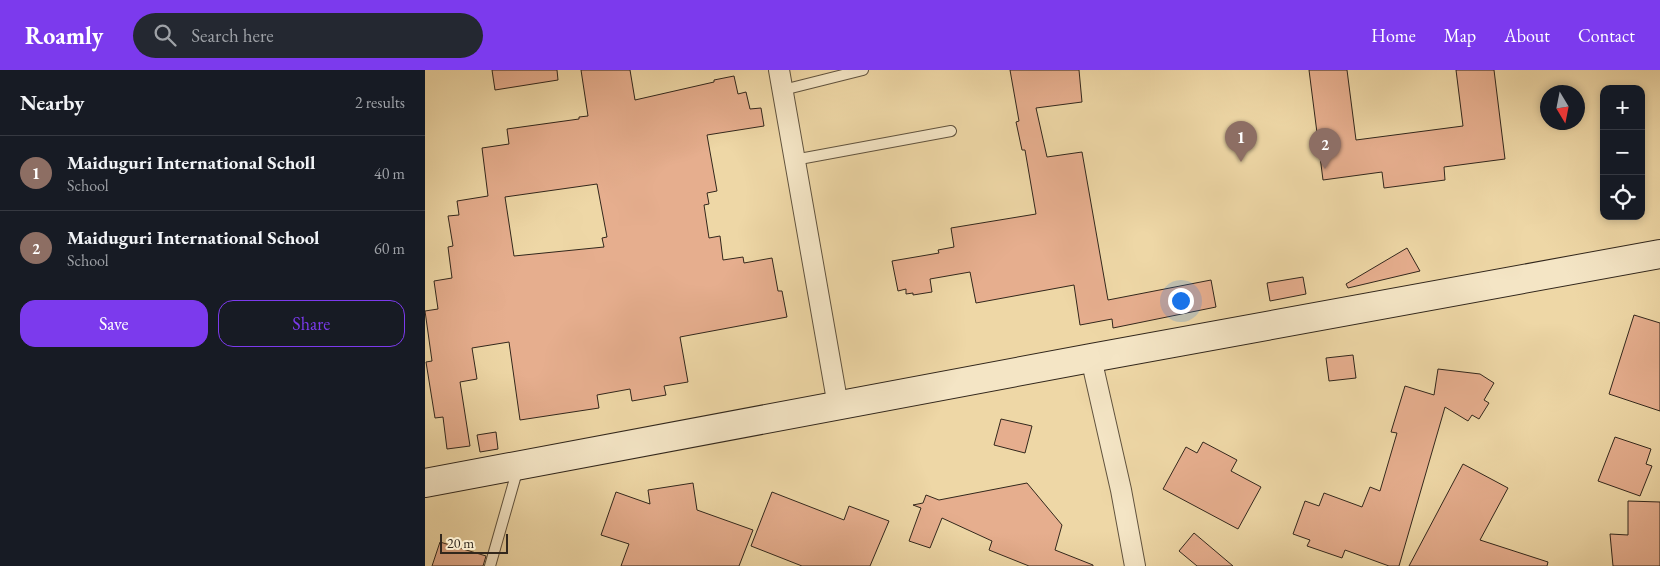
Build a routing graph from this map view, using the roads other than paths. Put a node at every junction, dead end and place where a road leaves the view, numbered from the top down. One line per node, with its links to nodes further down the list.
1 (779, 70): 3 (street)
2 (863, 70): 3 (lane)
3 (783, 90): 5 (street)
4 (951, 131): 5 (lane)
5 (795, 160): 8 (street)
6 (1660, 254): 7 (street)
7 (1091, 358): 8 (street); 12 (street)
8 (837, 406): 9 (street)
9 (519, 465): 10 (street); 11 (lane)
10 (425, 483)
11 (490, 566)
12 (1135, 566)

